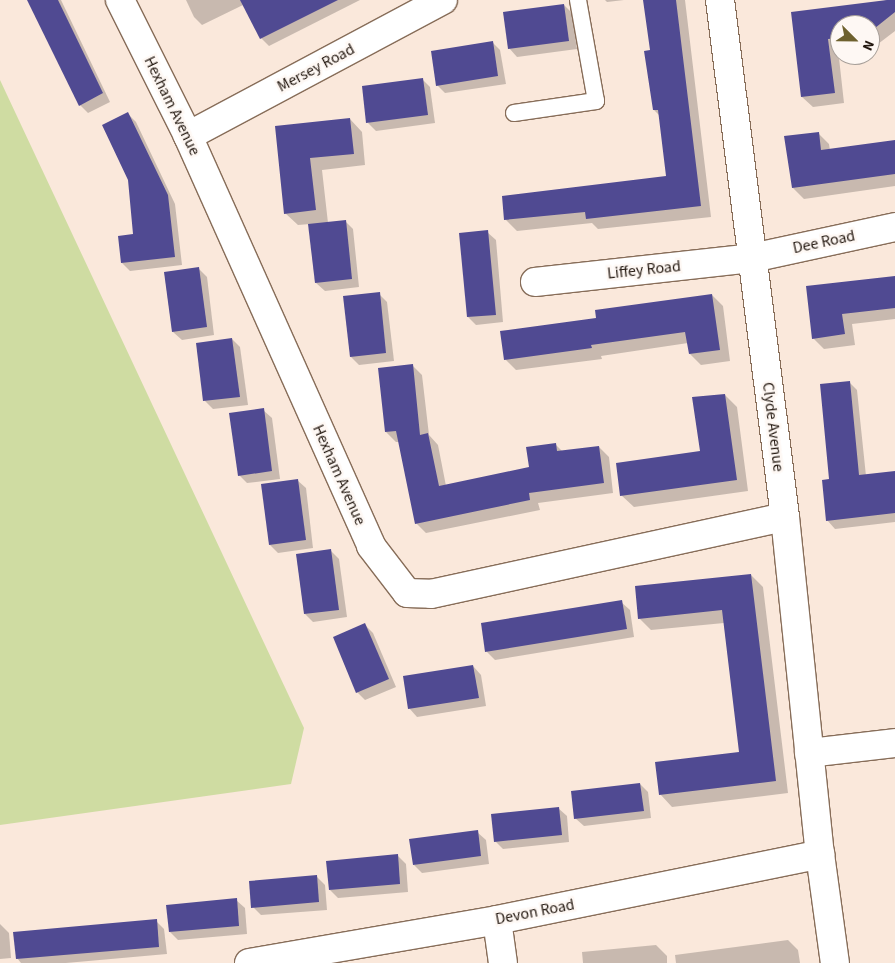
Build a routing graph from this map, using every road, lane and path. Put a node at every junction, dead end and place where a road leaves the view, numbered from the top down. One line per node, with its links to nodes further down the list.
1 (120, 0): 6 (street, Hexham Avenue)
2 (443, 0): 6 (street, Mersey Road)
3 (578, 0): 5 (lane)
4 (720, 0): 8 (street, Clyde Avenue)
5 (514, 113)
6 (188, 136): 10 (street, Hexham Avenue)
7 (895, 227): 8 (street, Dee Road)
8 (752, 258): 9 (street, Liffey Road); 10 (street, Clyde Avenue)
9 (535, 282)
10 (784, 517): 12 (street, Clyde Avenue)
11 (895, 743): 12 (street)
12 (809, 753): 13 (street, Clyde Avenue)
13 (820, 854): 14 (street, Devon Road); 17 (street, Clyde Avenue)
14 (497, 920): 15 (street, Devon Road); 16 (street)
15 (249, 963)
16 (503, 963)
17 (835, 963)

